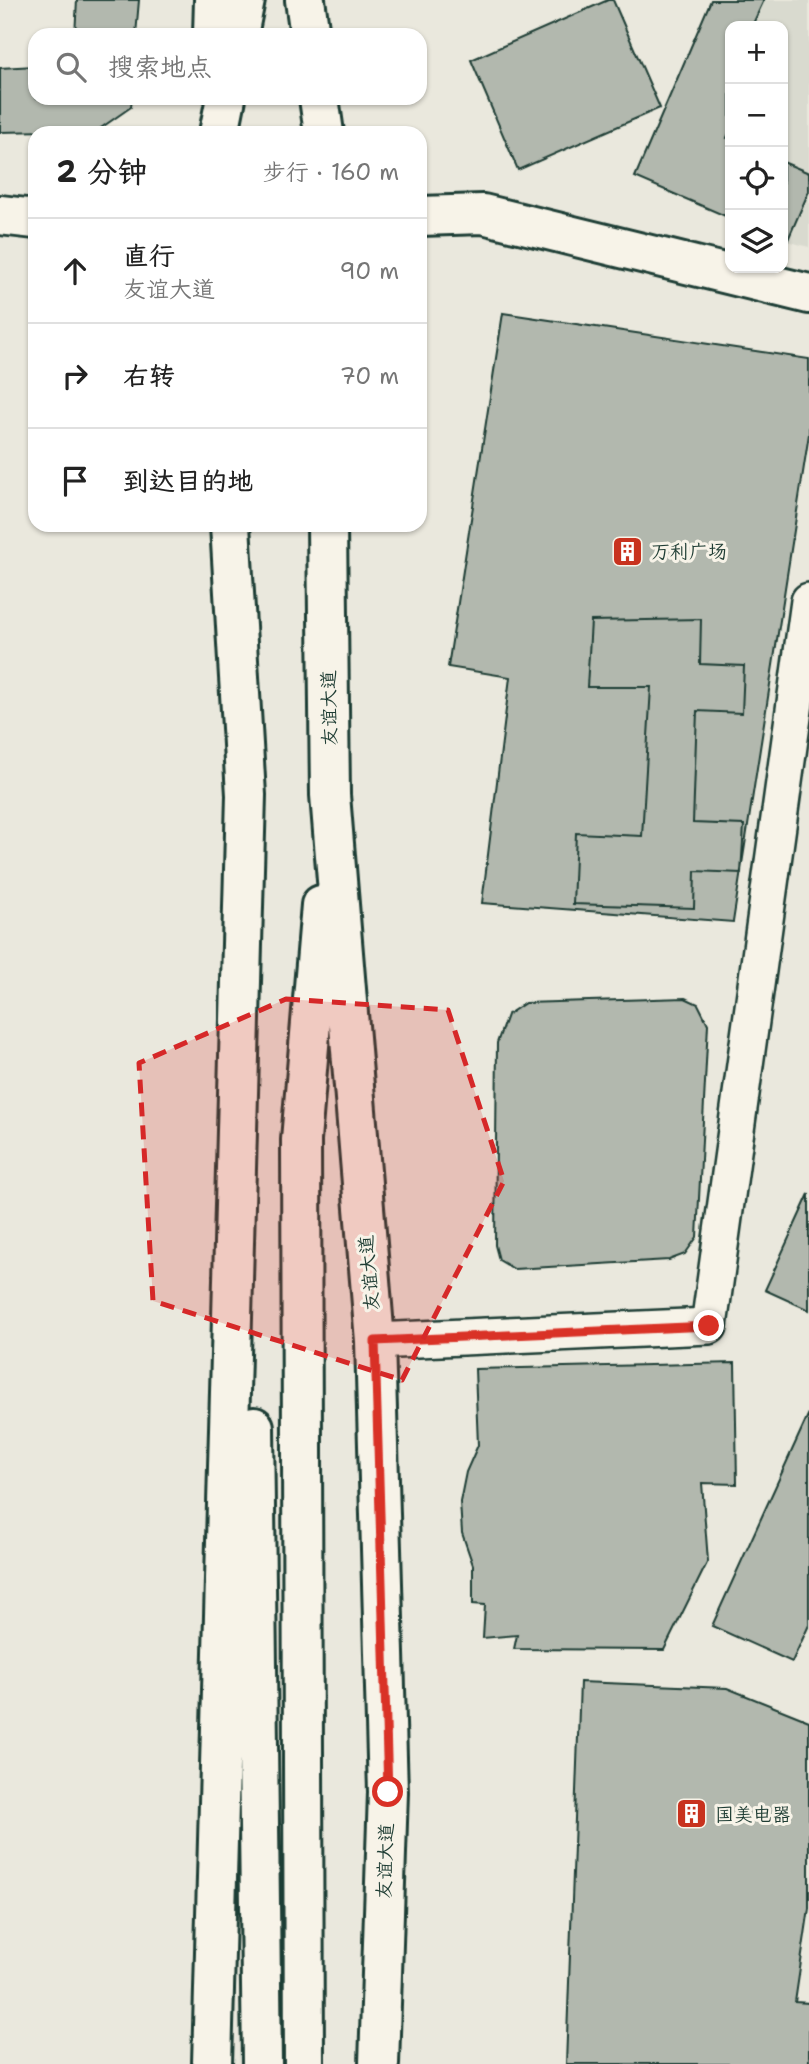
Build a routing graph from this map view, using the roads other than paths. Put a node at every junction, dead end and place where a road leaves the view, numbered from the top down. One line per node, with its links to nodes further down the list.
1 (214, 0): 5 (main road)
2 (245, 0): 6 (main road)
3 (305, 0): 7 (main road)
4 (327, 0): 8 (main road)
5 (213, 28)
6 (239, 28)
7 (309, 28)
8 (327, 28)
9 (213, 105): 13 (main road)
10 (225, 105): 14 (main road)
11 (320, 105): 15 (main road)
12 (325, 105): 16 (main road)
13 (213, 126)
14 (220, 126)
15 (323, 126)
16 (324, 126)
17 (0, 215): 19 (main road)
18 (427, 216): 20 (main road)
19 (28, 218)
20 (809, 293)
21 (230, 532): 24 (main road)
22 (327, 532): 25 (main road, 友谊大道)
23 (809, 601): 26 (street)
24 (246, 795): 27 (main road); 28 (main road)
25 (330, 795): 26 (main road, 友谊大道); 29 (main road)
26 (375, 1341): 30 (main road, 友谊大道)
27 (212, 2064)
28 (262, 2064)
29 (304, 2064)
30 (379, 2064)

